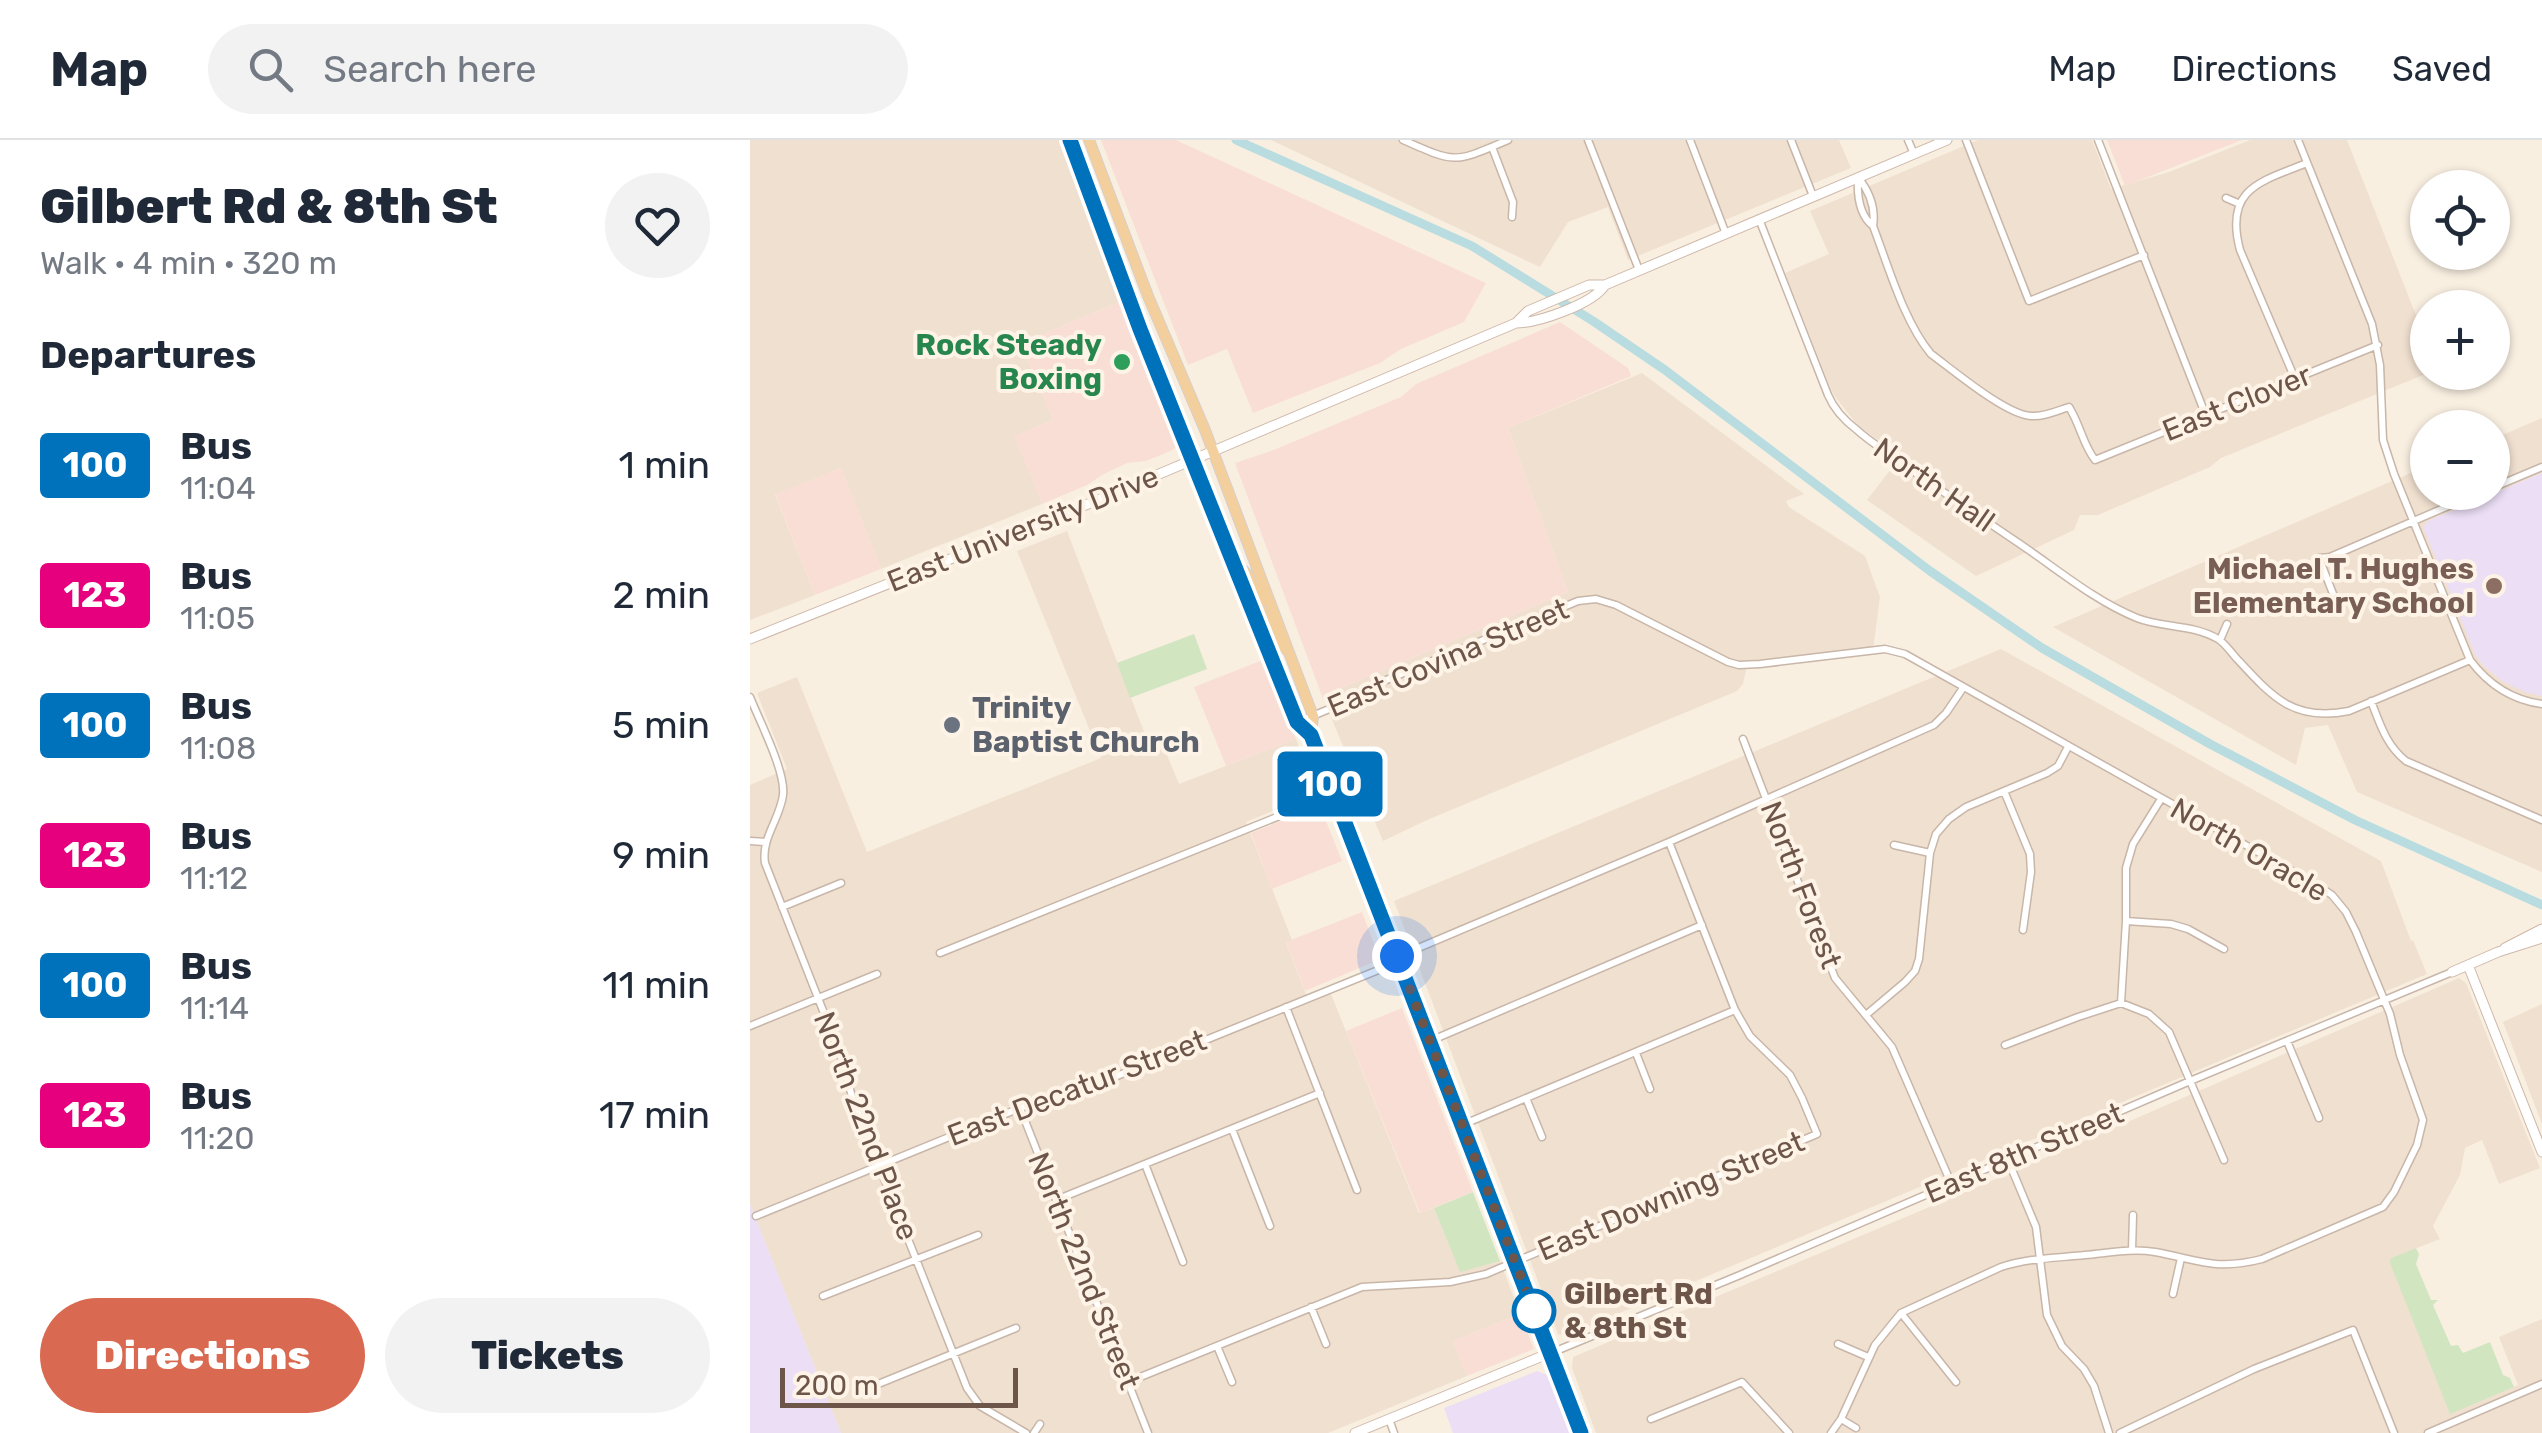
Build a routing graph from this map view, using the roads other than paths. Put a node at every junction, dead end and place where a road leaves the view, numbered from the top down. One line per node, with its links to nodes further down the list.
1 (1070, 140): 21 (main road)
2 (1089, 140): 20 (main road)
3 (1403, 140): 13 (street)
4 (1508, 140): 13 (street)
5 (1588, 140): 26 (street)
6 (1690, 140): 24 (street)
7 (1790, 140): 17 (street)
8 (1908, 140): 14 (street)
9 (1946, 140): 14 (main road, East University Drive)
10 (1966, 140): 25 (street)
11 (2098, 140): 25 (street)
12 (2298, 140): 15 (street)
13 (1492, 147): 22 (street)
14 (1914, 154): 16 (main road, East University Drive)
15 (2307, 162): 19 (street); 31 (street)
16 (1858, 178): 17 (main road, East University Drive); 33 (street, East Clover)
17 (1813, 196): 23 (main road, East University Drive)
18 (2226, 198): 19 (street)
19 (2240, 204): 32 (street)
20 (1114, 208): 21 (main road); 28 (main road)
21 (1098, 214): 30 (main road)
22 (1512, 216)
23 (1759, 220): 24 (main road, East University Drive); 46 (street, North Hall)
24 (1726, 234): 26 (main road, East University Drive)
25 (2144, 254): 33 (street)
26 (1639, 270): 27 (main road, East University Drive)
27 (1604, 285): 29 (main road, East University Drive); 29 (main road, East University Drive)
28 (1159, 322): 30 (main road); 34 (main road)
29 (1516, 323): 34 (main road, East University Drive)
30 (1140, 329): 35 (main road)
31 (2378, 345): 32 (street, East Clover); 39 (street)
32 (2295, 379): 33 (street, East Clover)
33 (2206, 416)
34 (1213, 453): 35 (main road, East University Drive); 41 (main road)
35 (1194, 460): 40 (main road); 45 (main road, East University Drive)
36 (2542, 466): 37 (street)
37 (2510, 480)
38 (2439, 510): 39 (street)
39 (2413, 521): 42 (street); 49 (street)
40 (1233, 560): 41 (main road); 43 (main road)
41 (1270, 602): 48 (main road)
42 (2336, 604)
43 (1253, 610): 48 (main road); 55 (main road)
44 (2227, 624): 46 (street)
45 (750, 638)
46 (2220, 640): 52 (street)
47 (1885, 649): 50 (street, North Oracle); 54 (street, East Covina Street)
48 (1289, 652): 54 (main road)
49 (2470, 660): 52 (street); 53 (street)
50 (1964, 688): 58 (street, North Oracle); 63 (street, East Decatur Street)
51 (750, 696): 59 (street)
52 (2372, 701): 65 (street)
53 (2542, 704)
54 (1314, 716): 55 (street, East Covina Street); 56 (main road)
55 (1297, 722): 56 (main road)
56 (1311, 735): 62 (main road)
57 (1743, 739): 63 (street, North Forest)
58 (2068, 747): 60 (street); 64 (street, North Oracle)
59 (784, 791): 61 (street); 67 (street)
60 (2004, 791): 70 (street); 76 (street)
61 (793, 792)
62 (1334, 794): 80 (street); 81 (main road)
63 (1766, 797): 68 (street, East Decatur Street); 90 (street, North Forest)
64 (2161, 799): 73 (street); 86 (street, North Oracle)
65 (2542, 820)
66 (750, 841): 67 (street)
67 (766, 842): 72 (street, North 22nd Place)
68 (1669, 842): 74 (street); 81 (street, East Decatur Street)
69 (1894, 846): 70 (street)
70 (1930, 853): 90 (street)
71 (841, 883): 72 (street)
72 (782, 908): 85 (street, North 22nd Place)
73 (2126, 921): 78 (street); 87 (street)
74 (1702, 926): 89 (street); 92 (street)
75 (2542, 929): 79 (main road, East 8th Street)
76 (2023, 930)
77 (2542, 938): 79 (main road, East 8th Street)
78 (2224, 949)
79 (2498, 952): 82 (main road, East 8th Street)
80 (940, 953)
81 (1398, 959): 88 (street, East Decatur Street); 92 (main road)
82 (2468, 965): 83 (main road, East 8th Street); 104 (main road)
83 (2452, 972): 86 (street, East 8th Street)
84 (877, 974): 85 (street)
85 (818, 998): 91 (street); 110 (street, North 22nd Place)
86 (2384, 1001): 93 (street, East 8th Street); 119 (street, North Oracle)
87 (2121, 1004): 94 (street); 96 (street)
88 (1286, 1006): 98 (street); 100 (street, East Decatur Street)
89 (1735, 1010): 95 (street); 123 (street, East Downing Street)
90 (1866, 1015): 111 (street, North Forest)
91 (750, 1026)
92 (1430, 1041): 102 (main road)
93 (2287, 1041): 96 (street, East 8th Street); 101 (street)
94 (2006, 1045)
95 (1636, 1052): 97 (street); 99 (street)
96 (2190, 1081): 107 (street, East 8th Street); 108 (street)
97 (1650, 1090)
98 (1320, 1093): 103 (street); 112 (street)
99 (1526, 1098): 102 (street); 105 (street)
100 (1020, 1108): 110 (street, East Decatur Street); 113 (street, North 22nd Street)
101 (2319, 1118)
102 (1462, 1125): 123 (main road)
103 (1232, 1129): 109 (street); 116 (street)
104 (2538, 1133): 106 (main road)
105 (1542, 1137)
106 (2542, 1152)
107 (2008, 1160): 111 (street, East 8th Street); 121 (street)
108 (2224, 1160)
109 (1145, 1164): 113 (street); 122 (street)
110 (879, 1166): 115 (street, East Decatur Street); 120 (street, North 22nd Place)
111 (1952, 1184): 133 (street, East 8th Street)
112 (1357, 1190)
113 (1056, 1200): 135 (street, North 22nd Street)
114 (2133, 1215): 118 (street)
115 (756, 1216)
116 (1270, 1226)
117 (978, 1235): 120 (street)
118 (2132, 1250): 119 (street); 121 (street)
119 (2181, 1258): 124 (street)
120 (916, 1259): 125 (street); 132 (street, North 22nd Place)
121 (2040, 1259): 127 (street); 153 (street)
122 (1182, 1262)
123 (1516, 1263): 126 (street, East Downing Street); 133 (main road)
124 (2173, 1294)
125 (823, 1296)
126 (1311, 1307): 129 (street); 131 (street, East Downing Street)
127 (1901, 1312): 134 (street); 137 (street)
128 (1016, 1328): 132 (street)
129 (1326, 1344)
130 (1838, 1344): 134 (street)
131 (1217, 1346): 135 (street, East Downing Street); 136 (street)
132 (953, 1353): 139 (street); 145 (street, North 22nd Place)
133 (1550, 1354): 140 (main road); 150 (main road)
134 (1868, 1357): 142 (street)
135 (1128, 1382): 147 (street, North 22nd Street)
136 (1232, 1382)
137 (1956, 1382)
138 (2542, 1384): 156 (street)
139 (861, 1391)
140 (1389, 1419): 148 (main road); 149 (street)
141 (1651, 1419): 151 (street)
142 (1841, 1419): 144 (street); 152 (street)
143 (1040, 1424): 146 (street)
144 (1856, 1428)
145 (1021, 1432)
146 (1034, 1433)
147 (1148, 1433)
148 (1354, 1433)
149 (1394, 1433)
150 (1581, 1433)
151 (1788, 1433)
152 (1830, 1433)
153 (2110, 1433)
154 (2120, 1433): 155 (street)
155 (2394, 1433)
156 (2428, 1433)

